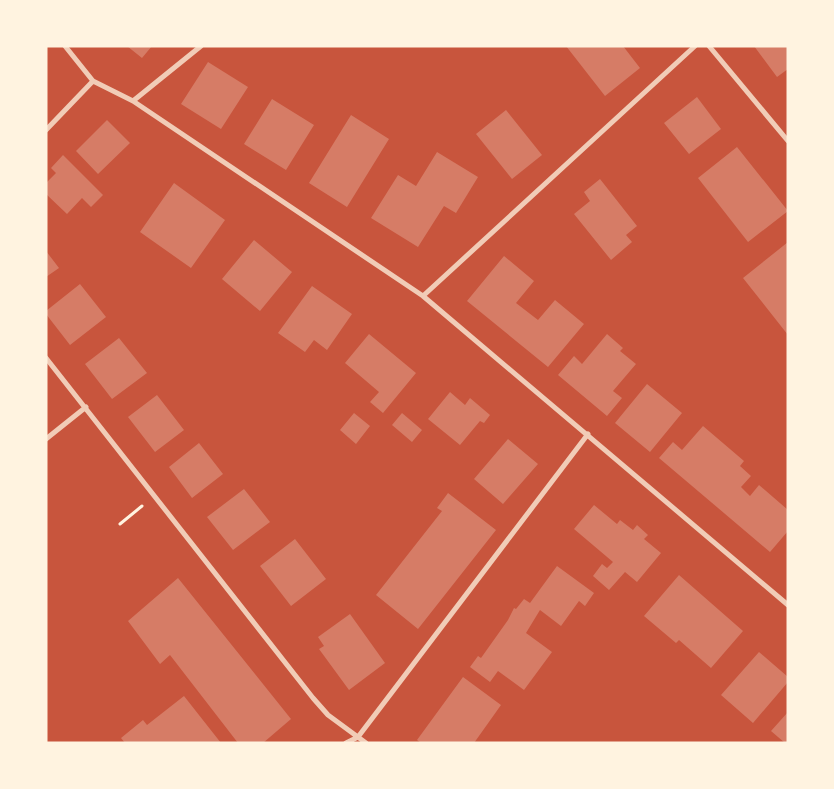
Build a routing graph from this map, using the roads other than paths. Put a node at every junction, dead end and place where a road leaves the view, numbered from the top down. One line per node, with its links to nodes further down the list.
1 (65, 46): 5 (street)
2 (202, 46): 6 (street)
3 (695, 46): 9 (street)
4 (710, 46): 8 (street)
5 (93, 81): 6 (street); 7 (street)
6 (133, 101): 9 (street)
7 (46, 130)
8 (788, 141)
9 (423, 296): 12 (street)
10 (46, 358): 11 (street)
11 (86, 408): 13 (street); 15 (street)
12 (588, 434): 14 (street); 15 (street)
13 (46, 439)
14 (788, 605)
15 (358, 737): 16 (street); 17 (street)
16 (346, 743)
17 (366, 743)

